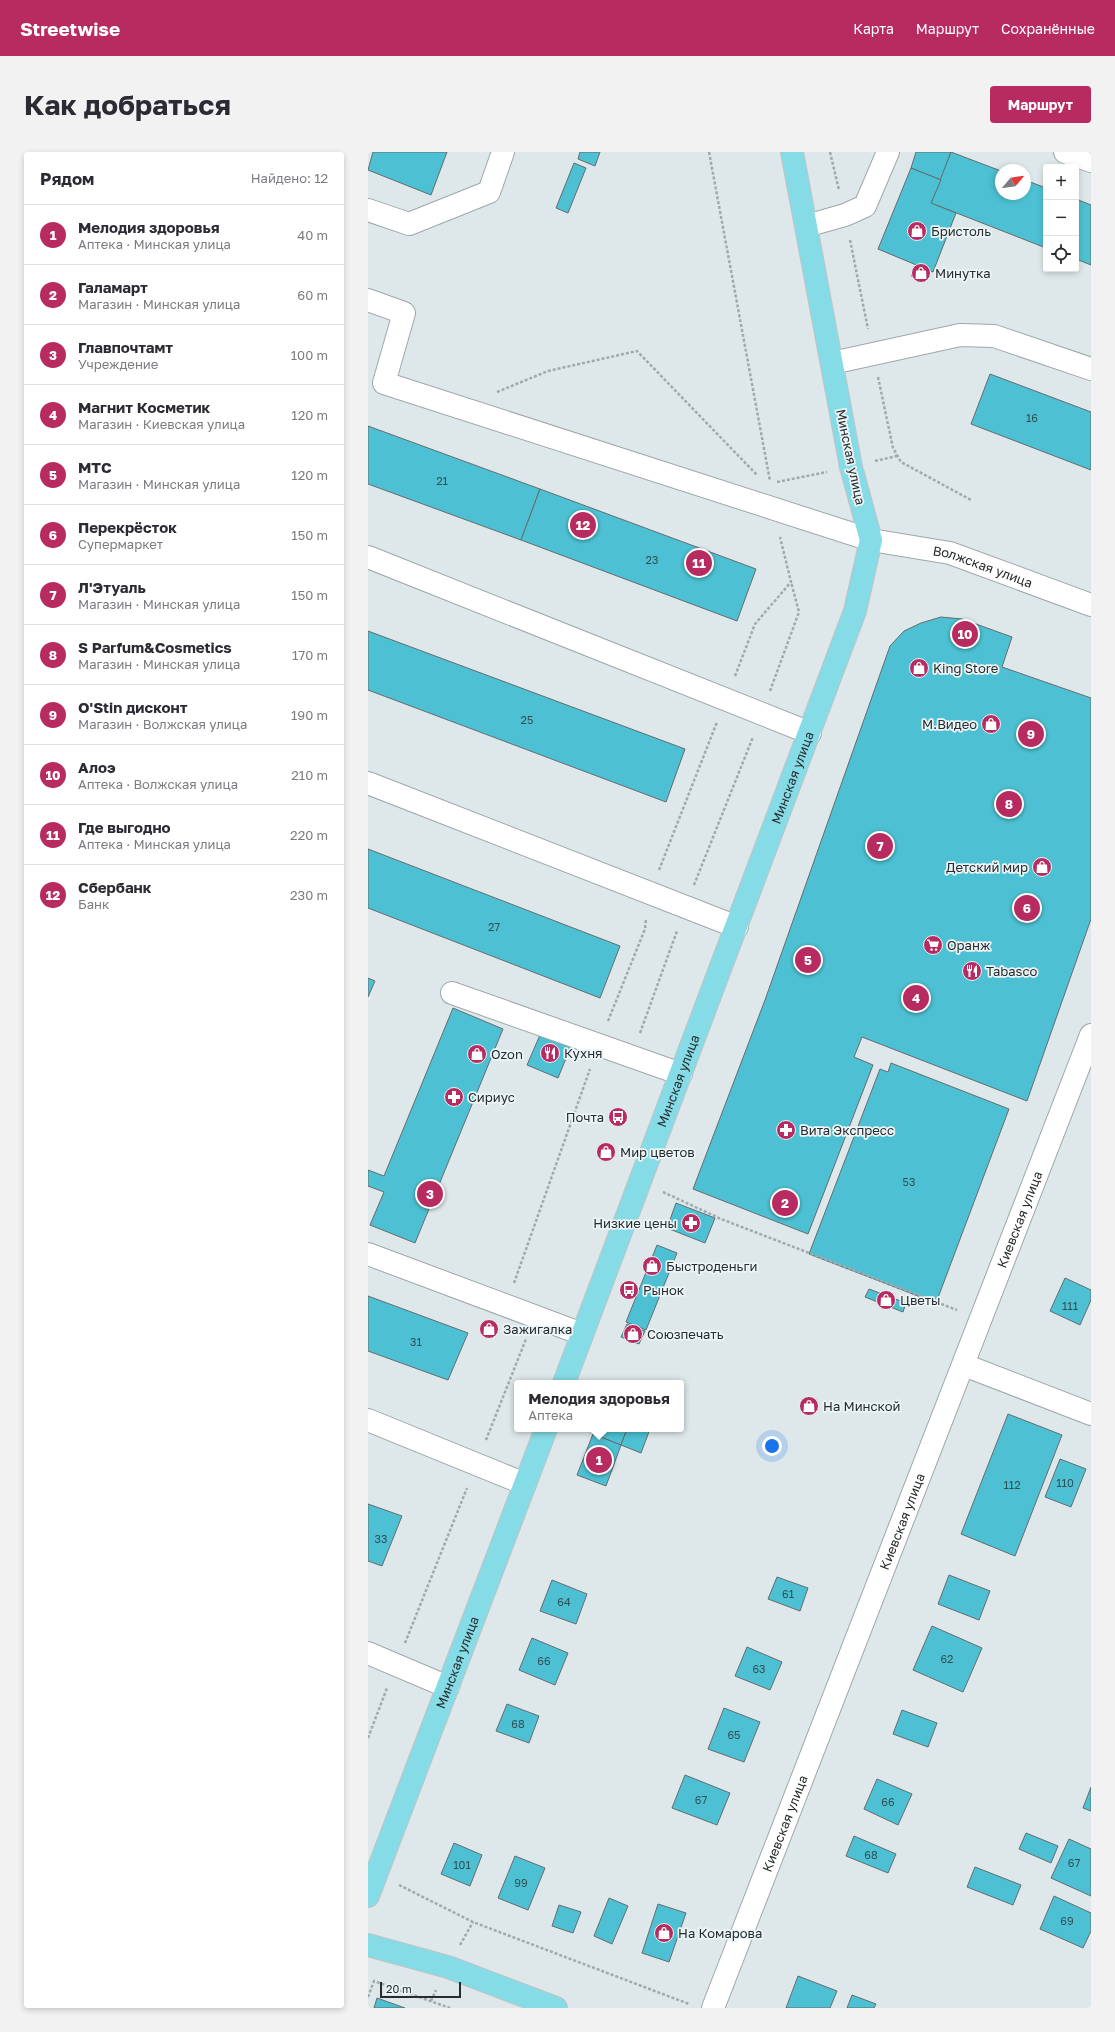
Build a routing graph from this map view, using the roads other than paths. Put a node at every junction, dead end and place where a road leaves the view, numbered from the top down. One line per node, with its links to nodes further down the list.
1 (503, 152): 6 (street)
2 (792, 152): 7 (main road, Минская улица)
3 (888, 152): 7 (street)
4 (1065, 152): 5 (street)
5 (1091, 161)
6 (368, 210)
7 (806, 226): 9 (main road, Минская улица)
8 (368, 300): 11 (street, Волжская улица)
9 (832, 363): 10 (street); 11 (main road, Минская улица)
10 (1091, 369)
11 (871, 540): 13 (street, Волжская улица); 14 (main road, Минская улица)
12 (368, 557): 14 (street)
13 (1091, 605)
14 (810, 733): 16 (main road, Минская улица)
15 (368, 783): 16 (street)
16 (737, 927): 19 (main road, Минская улица)
17 (452, 993): 19 (street)
18 (1091, 1035): 22 (street, Киевская улица)
19 (681, 1074): 21 (main road, Минская улица)
20 (368, 1254): 21 (street)
21 (582, 1334): 23 (main road, Минская улица)
22 (964, 1365): 24 (street); 33 (street, Киевская улица)
23 (565, 1380)
24 (1091, 1414)
25 (368, 1420): 27 (street)
26 (545, 1432): 27 (main road, Минская улица)
27 (526, 1484): 29 (main road, Минская улица)
28 (368, 1653): 29 (street)
29 (448, 1687): 30 (main road, Минская улица)
30 (368, 1896)
31 (368, 1945): 32 (main road)
32 (556, 2008)
33 (713, 2008)

